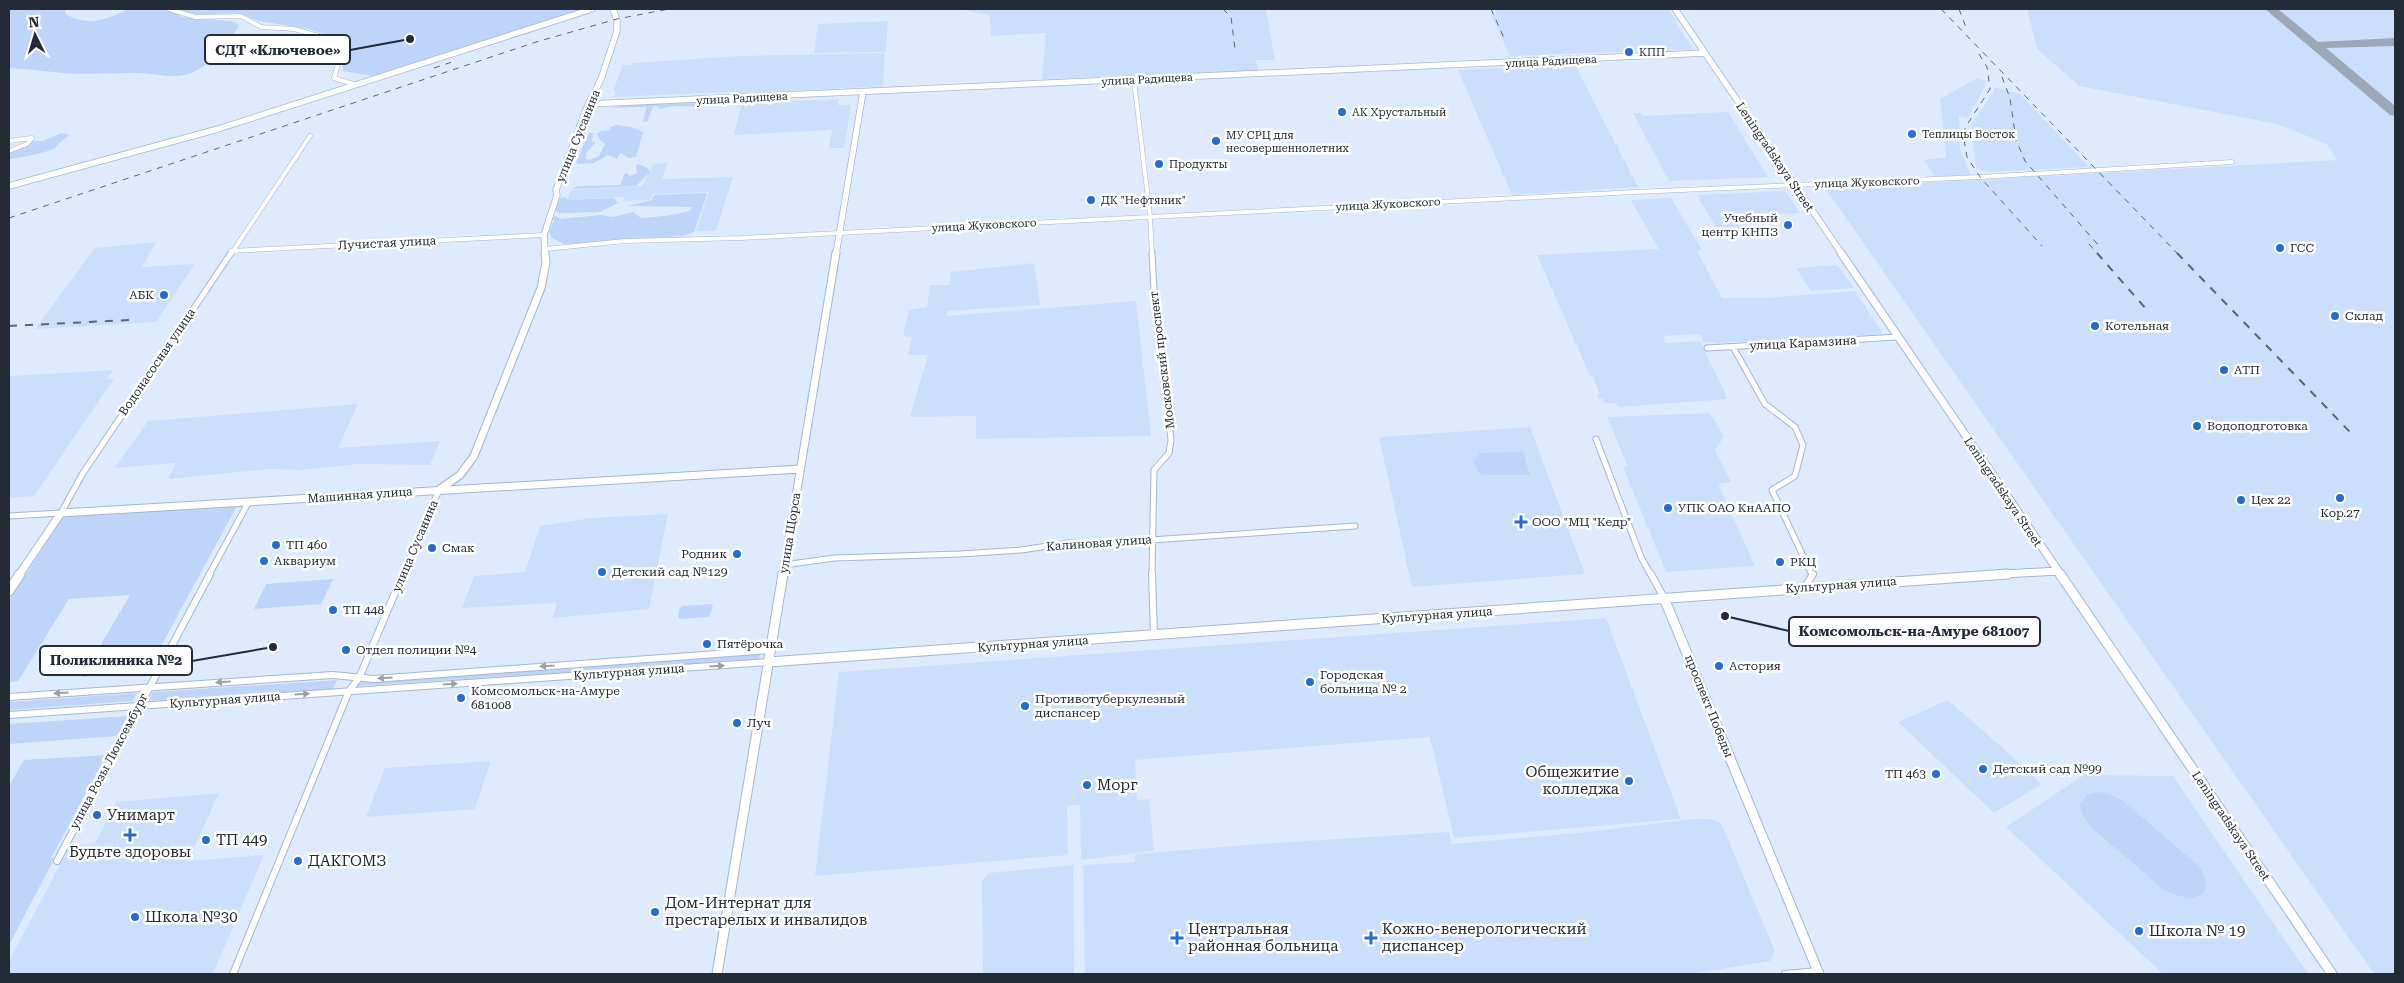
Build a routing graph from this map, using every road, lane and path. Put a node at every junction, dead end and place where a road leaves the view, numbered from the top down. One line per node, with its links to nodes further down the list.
1 (169, 9): 7 (street)
2 (592, 9): 7 (street)
3 (613, 9): 9 (street, улица Сусанина)
4 (1675, 9): 5 (street, Leningradskaya Street)
5 (1705, 53): 6 (street, улица Радищева); 14 (street, Leningradskaya Street)
6 (1134, 80): 8 (street, улица Радищева); 16 (street, Московский проспект)
7 (356, 85): 15 (street)
8 (862, 92): 9 (street, улица Радищева); 17 (street, улица Щорса)
9 (589, 104): 18 (street, улица Сусанина)
10 (310, 136): 20 (street, Водонасосная улица)
11 (9, 141): 12 (street)
12 (9, 150)
13 (2232, 162): 14 (street, улица Жуковского)
14 (1794, 184): 16 (street, улица Жуковского); 21 (street, Leningradskaya Street)
15 (9, 186)
16 (1150, 216): 17 (street, улица Жуковского); 31 (street, Московский проспект)
17 (839, 232): 19 (street, улица Жуковского); 25 (street, улица Щорса)
18 (544, 235): 19 (street, улица Сусанина); 20 (street, Лучистая улица)
19 (544, 249): 26 (street, улица Сусанина)
20 (231, 251): 28 (street, Водонасосная улица)
21 (1898, 337): 22 (street, улица Карамзина); 33 (street, Leningradskaya Street)
22 (1734, 347): 23 (street, улица Карамзина); 34 (street)
23 (1707, 348)
24 (1596, 439): 36 (street, проспект Победы)
25 (800, 469): 26 (street, Машинная улица); 32 (street, улица Щорса)
26 (440, 489): 27 (street, Машинная улица); 40 (street, улица Сусанина)
27 (248, 503): 28 (street, Машинная улица); 41 (street, улица Розы Люксембург)
28 (61, 513): 29 (street, Машинная улица); 35 (street, Водонасосная улица)
29 (9, 516)
30 (1355, 526): 31 (street, Калиновая улица)
31 (1154, 540): 32 (street, Калиновая улица); 37 (street, Московский проспект)
32 (784, 565): 38 (street, улица Щорса)
33 (2057, 571): 34 (street, Культурная улица); 51 (street, Leningradskaya Street)
34 (1805, 587): 36 (street, Культурная улица)
35 (9, 591)
36 (1664, 598): 37 (street, Культурная улица); 47 (street, проспект Победы)
37 (1154, 635): 39 (street, Культурная улица)
38 (770, 650): 39 (street, улица Щорса); 40 (street, Культурная улица, one-way to 40)
39 (768, 662): 42 (street, Культурная улица, one-way to 39); 49 (street, улица Щорса)
40 (359, 678): 41 (street, Культурная улица, one-way to 41); 42 (street, улица Сусанина)
41 (149, 687): 43 (street, Культурная улица, one-way to 43); 44 (street, улица Розы Люксембург)
42 (349, 691): 44 (street, Культурная улица, one-way to 42); 48 (street, улица Сусанина)
43 (9, 697)
44 (139, 706): 45 (street, Культурная улица); 46 (street, улица Розы Люксембург)
45 (9, 715)
46 (57, 861)
47 (1819, 973): 50 (street)
48 (233, 974)
49 (717, 974)
50 (1785, 974)
51 (2332, 974)

